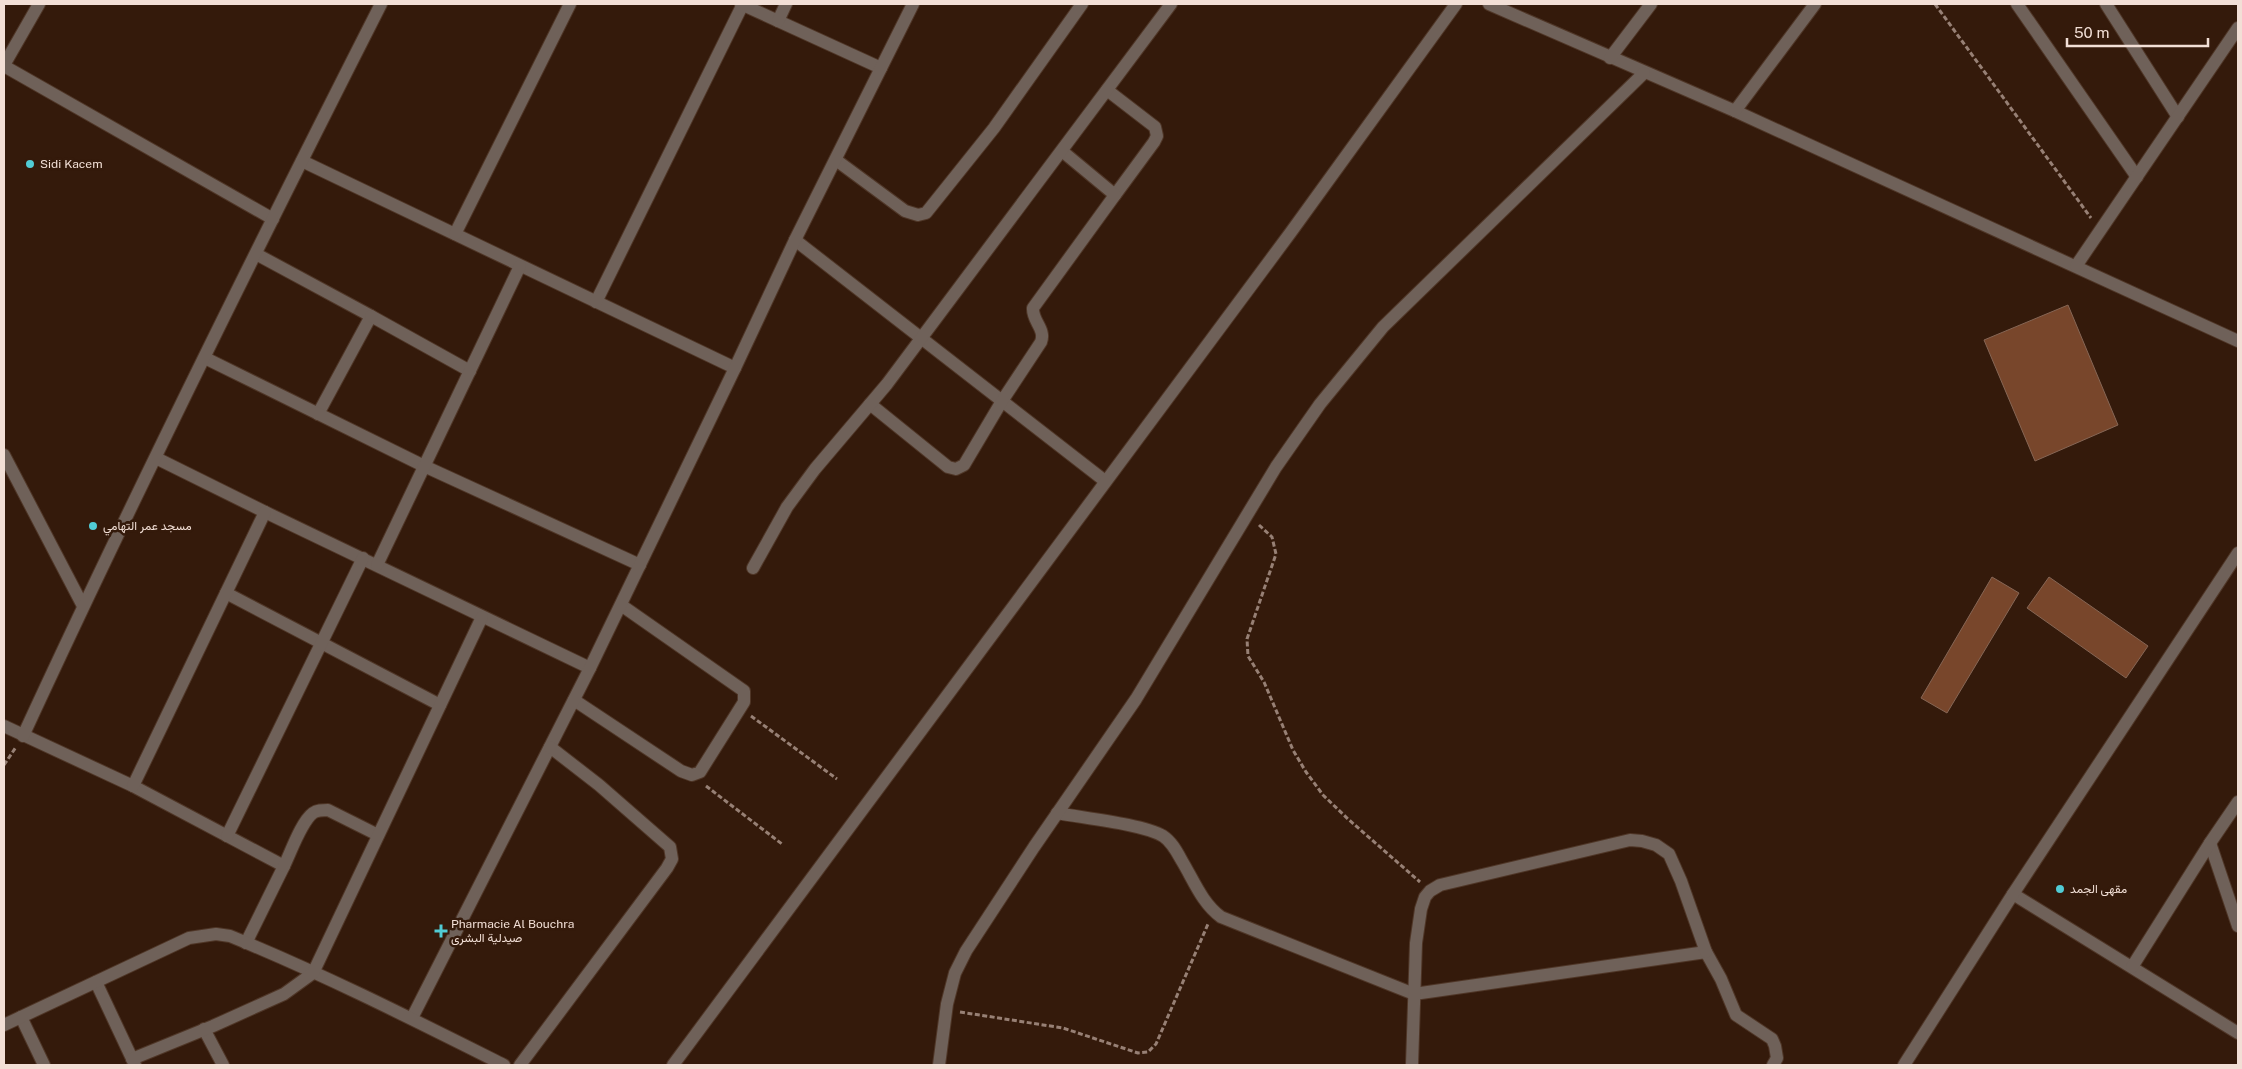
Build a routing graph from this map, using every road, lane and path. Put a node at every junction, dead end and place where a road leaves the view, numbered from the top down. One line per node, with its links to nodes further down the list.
1 (40, 4): 19 (street)
2 (382, 4): 27 (street)
3 (570, 4): 32 (street)
4 (742, 4): 16 (street); 37 (street)
5 (786, 4): 16 (street)
6 (913, 4): 20 (street)
7 (1082, 4): 26 (street)
8 (1171, 4): 22 (street)
9 (1456, 4): 50 (street)
10 (1490, 4): 18 (street)
11 (1651, 4): 18 (street)
12 (1815, 4): 23 (street)
13 (1935, 4): 31 (path)
14 (2018, 4): 28 (street)
15 (2106, 4): 24 (street)
16 (778, 21): 20 (street)
17 (2238, 28): 24 (street)
18 (1610, 58): 21 (street)
19 (4, 66): 30 (street)
20 (881, 68): 26 (street)
21 (1644, 73): 23 (street); 52 (street)
22 (1107, 90): 25 (street); 29 (street)
23 (1735, 111): 36 (street)
24 (2178, 117): 28 (street)
25 (1062, 151): 29 (street); 39 (street)
26 (836, 160): 33 (street)
27 (302, 161): 30 (street); 32 (street)
28 (2137, 177): 31 (street)
29 (1115, 195): 44 (street)
30 (273, 219): 34 (street)
31 (2100, 231): 36 (street)
32 (455, 234): 35 (street)
33 (795, 240): 39 (street); 42 (street)
34 (256, 254): 38 (street); 41 (street)
35 (520, 266): 37 (street); 43 (street)
36 (2076, 266): 40 (street)
37 (596, 302): 42 (street)
38 (371, 316): 43 (street); 46 (street)
39 (922, 338): 44 (street); 45 (street)
40 (2238, 341)
41 (205, 358): 46 (street); 48 (street)
42 (736, 368): 55 (street)
43 (470, 372): 49 (street)
44 (1002, 401): 45 (street); 50 (street)
45 (870, 404): 57 (street)
46 (318, 414): 49 (street)
47 (4, 455): 60 (street)
48 (156, 458): 51 (street); 60 (street)
49 (424, 466): 55 (street); 56 (street)
50 (1105, 481): 102 (street)
51 (265, 512): 54 (street); 58 (street)
52 (1247, 516): 75 (street); 81 (path)
53 (2238, 553): 82 (street)
54 (363, 558): 56 (street); 62 (street)
55 (640, 565): 59 (street)
56 (377, 566): 61 (street)
57 (753, 568)
58 (226, 593): 62 (street); 73 (street)
59 (620, 605): 63 (street); 66 (street)
60 (83, 606): 68 (street)
61 (482, 617): 63 (street); 65 (street)
62 (322, 642): 65 (street); 77 (street)
63 (590, 668): 64 (street)
64 (574, 700): 69 (street); 71 (street)
65 (440, 705): 76 (street)
66 (740, 708): 71 (street); 72 (path)
67 (4, 726): 68 (street)
68 (23, 736): 70 (path); 73 (street)
69 (550, 747): 93 (street); 101 (street)
70 (4, 765)
71 (692, 775): 79 (path)
72 (836, 779)
73 (133, 786): 77 (street)
74 (2238, 802): 78 (street)
75 (1057, 813): 83 (street); 91 (street)
76 (378, 835): 80 (street); 88 (street)
77 (227, 836): 80 (street)
78 (2210, 843): 84 (street); 87 (street)
79 (782, 844)
80 (284, 866): 85 (street)
81 (1430, 891): 86 (street); 90 (street)
82 (2014, 894): 87 (street); 106 (street)
83 (1214, 912): 90 (street); 91 (path)
84 (2238, 926)
85 (246, 943): 88 (street); 89 (street)
86 (1706, 952): 90 (street); 105 (street)
87 (2132, 967): 96 (street)
88 (313, 973): 93 (street); 95 (street)
89 (96, 982): 92 (street); 97 (street)
90 (1414, 994): 104 (street)
91 (947, 1011): 103 (street)
92 (21, 1017): 94 (street); 98 (street)
93 (412, 1018): 100 (street)
94 (4, 1025)
95 (204, 1029): 97 (street); 99 (street)
96 (2238, 1033)
97 (134, 1062)
98 (44, 1065)
99 (223, 1065)
100 (504, 1065)
101 (520, 1065)
102 (673, 1065)
103 (939, 1065)
104 (1412, 1065)
105 (1773, 1065)
106 (1904, 1065)

